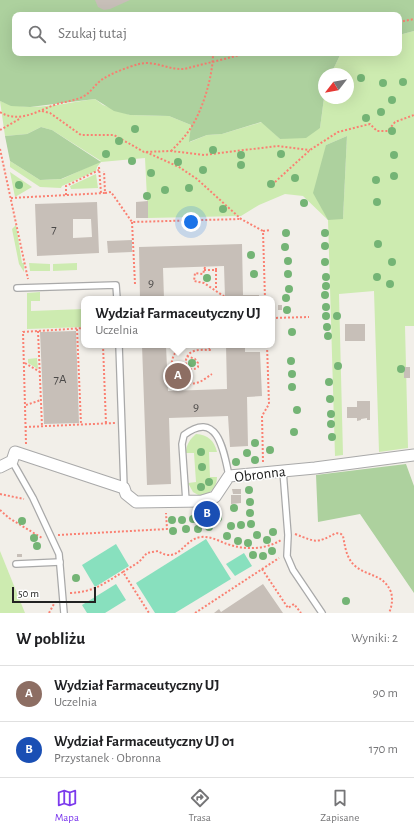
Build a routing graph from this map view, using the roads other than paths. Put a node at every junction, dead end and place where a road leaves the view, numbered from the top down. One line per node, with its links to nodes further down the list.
1 (17, 288): 2 (lane)
2 (117, 296)
3 (119, 348): 9 (lane)
4 (414, 455): 7 (street, Obronna)
5 (14, 456): 6 (street); 9 (street); 11 (lane)
6 (0, 467)
7 (283, 471): 8 (street, Obronna); 14 (lane)
8 (229, 476): 10 (street, Obronna); 10 (lane)
9 (124, 488): 10 (street, Obronna)
10 (186, 501)
11 (60, 562): 12 (lane); 13 (lane)
12 (16, 564)
13 (64, 613)
14 (322, 613)

